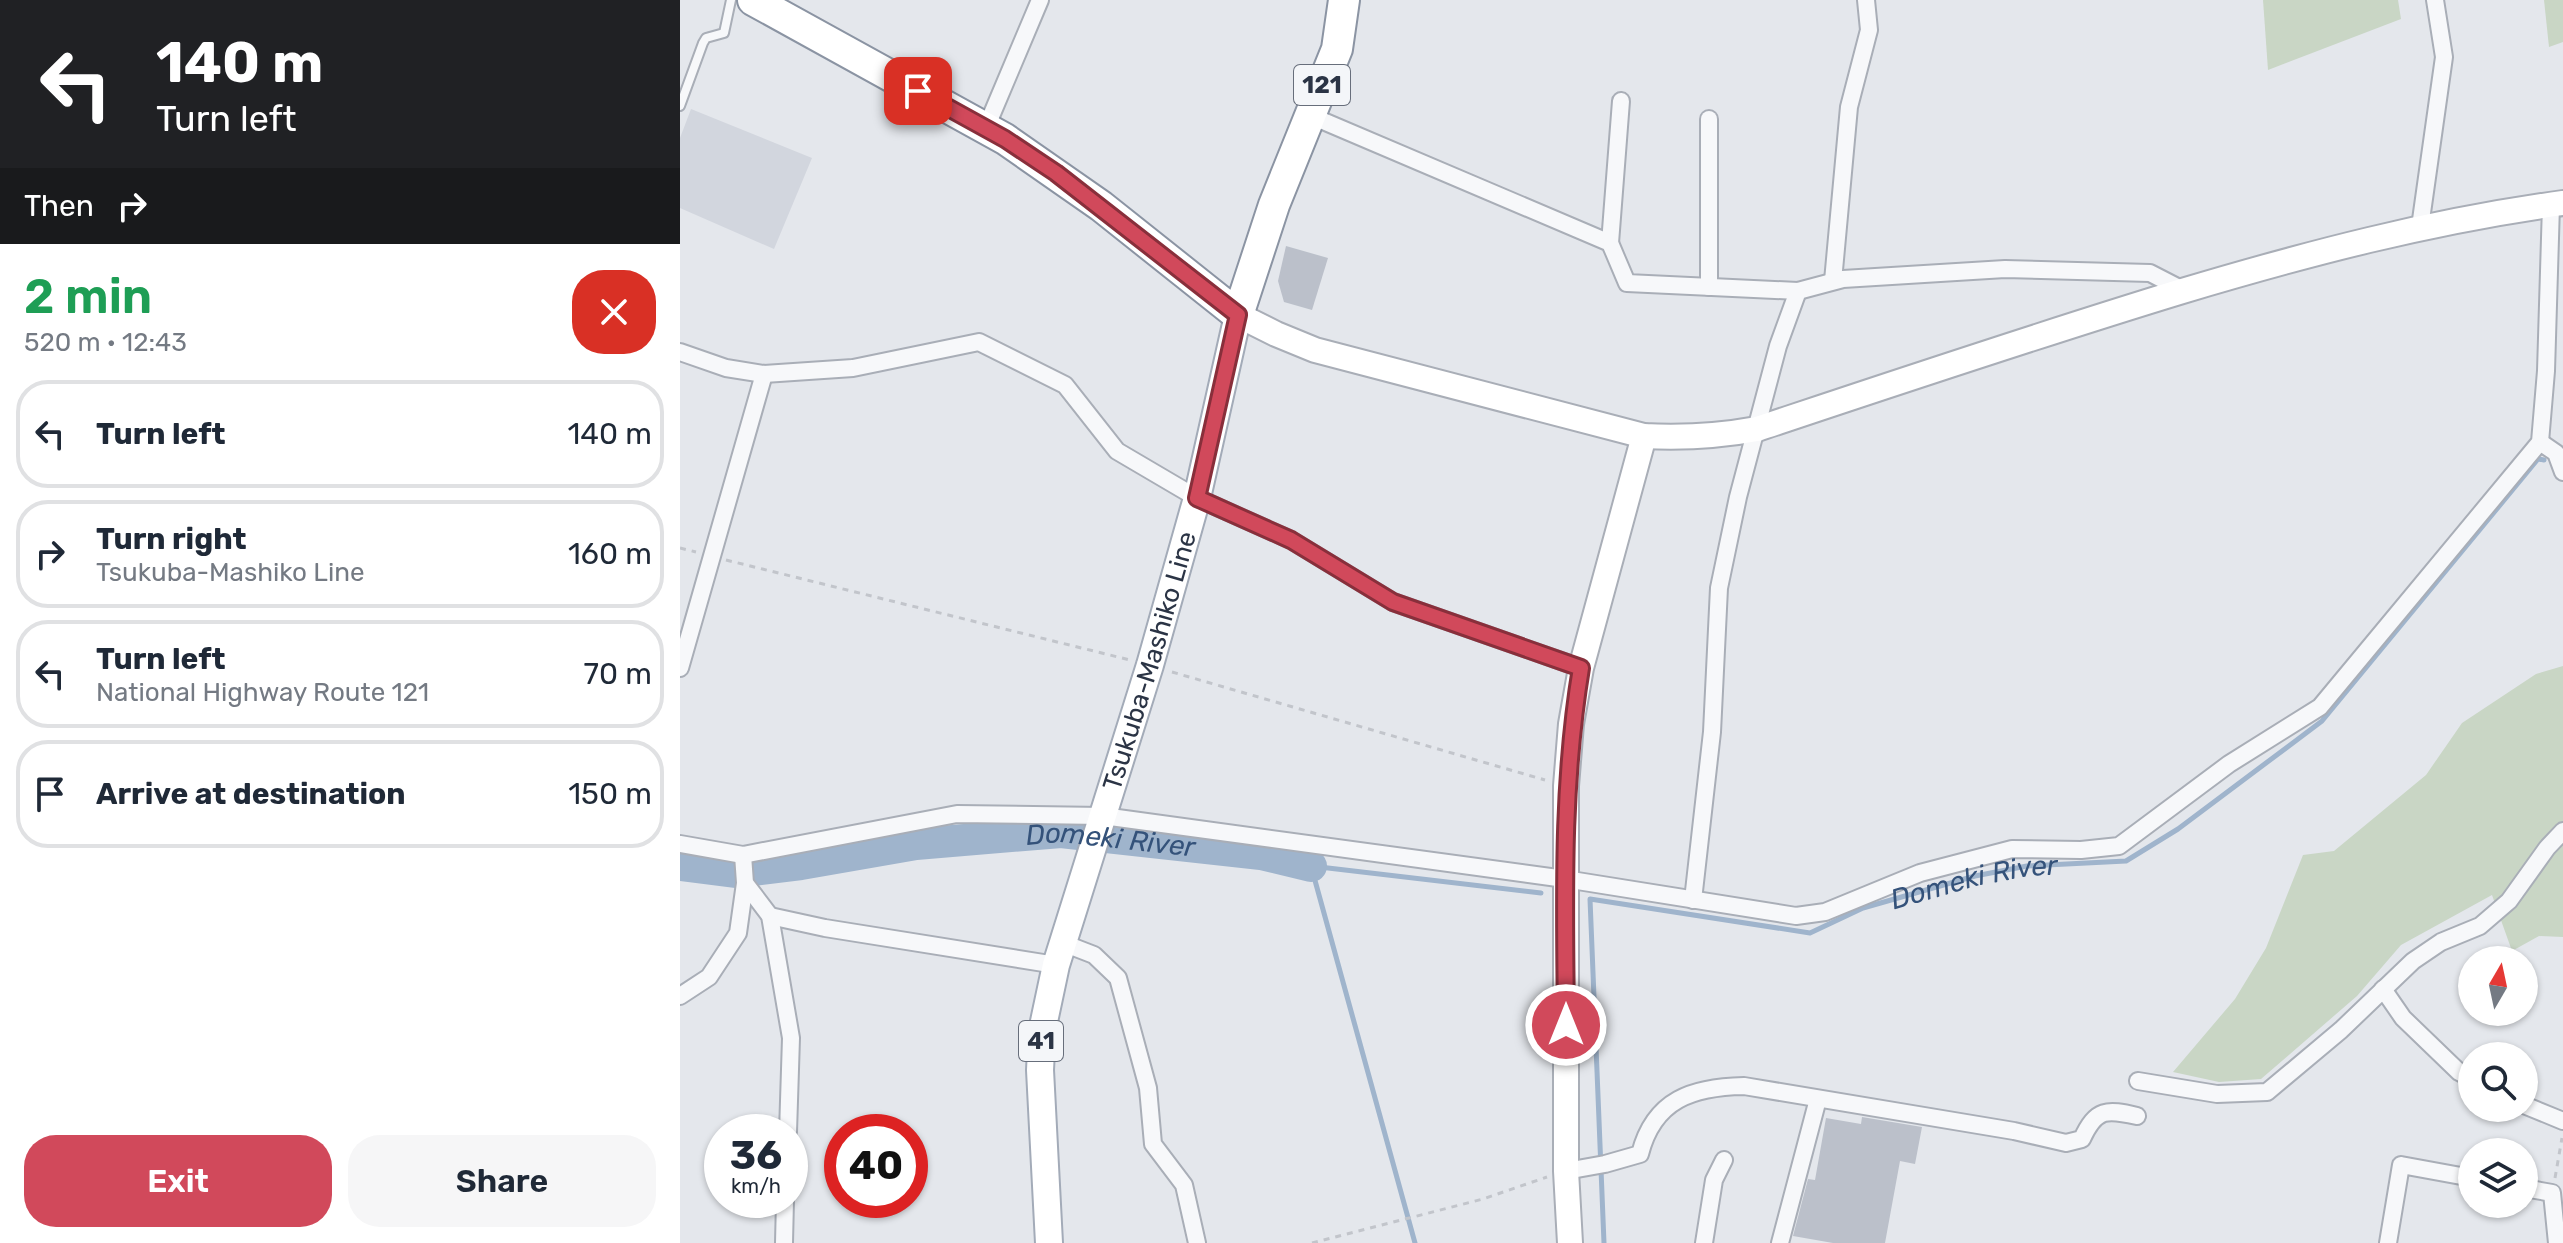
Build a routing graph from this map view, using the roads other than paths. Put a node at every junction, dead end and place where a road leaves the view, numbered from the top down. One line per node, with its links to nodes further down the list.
1 (731, 0): 8 (lane)
2 (753, 0): 11 (highway)
3 (1040, 0): 11 (street)
4 (1344, 0): 9 (highway, 121)
5 (1866, 0): 15 (street)
6 (2435, 0): 13 (street)
7 (1621, 101): 14 (street)
8 (680, 106)
9 (1309, 115): 14 (street); 19 (highway, 121)
10 (1709, 119): 16 (street)
11 (986, 128): 19 (highway)
12 (2557, 204): 13 (street); 24 (street)
13 (2420, 227): 18 (street)
14 (1610, 243): 16 (street)
15 (1833, 281): 17 (street); 18 (street)
16 (1709, 287): 17 (street)
17 (1798, 291): 22 (street)
18 (2185, 291): 22 (street)
19 (1238, 315): 23 (street); 26 (main road, Tsukuba-Mashiko Line / 41)
20 (680, 352): 21 (street)
21 (764, 374): 26 (street); 27 (street)
22 (1757, 429): 23 (street); 35 (street)
23 (1644, 436): 28 (street)
24 (2540, 442): 25 (street); 35 (street)
25 (2563, 472)
26 (1197, 498): 28 (street); 29 (main road, Tsukuba-Mashiko Line / 41)
27 (680, 668)
28 (1581, 668): 33 (street)
29 (1099, 830): 32 (street); 33 (street); 37 (main road, Tsukuba-Mashiko Line / 41)
30 (2563, 831): 38 (street)
31 (680, 844): 32 (street)
32 (743, 855): 34 (street)
33 (1565, 879): 35 (street); 48 (street)
34 (745, 883): 36 (street); 39 (street)
35 (1693, 900)
36 (770, 916): 37 (street); 44 (street)
37 (1059, 954): 53 (main road, Tsukuba-Mashiko Line / 41); 54 (street)
38 (2383, 989): 40 (street); 41 (street)
39 (680, 996)
40 (2458, 1071)
41 (2138, 1081)
42 (1818, 1099): 45 (street); 48 (street); 57 (street)
43 (2538, 1111): 46 (street)
44 (789, 1114)
45 (2137, 1116)
46 (2563, 1121)
47 (1724, 1160): 56 (street)
48 (1566, 1171): 55 (street)
49 (2458, 1175): 58 (street)
50 (2538, 1190): 59 (street)
51 (785, 1218): 52 (street)
52 (784, 1243)
53 (1049, 1243)
54 (1197, 1243)
55 (1570, 1243)
56 (1704, 1243)
57 (1780, 1243)
58 (2388, 1243)
59 (2557, 1243)

